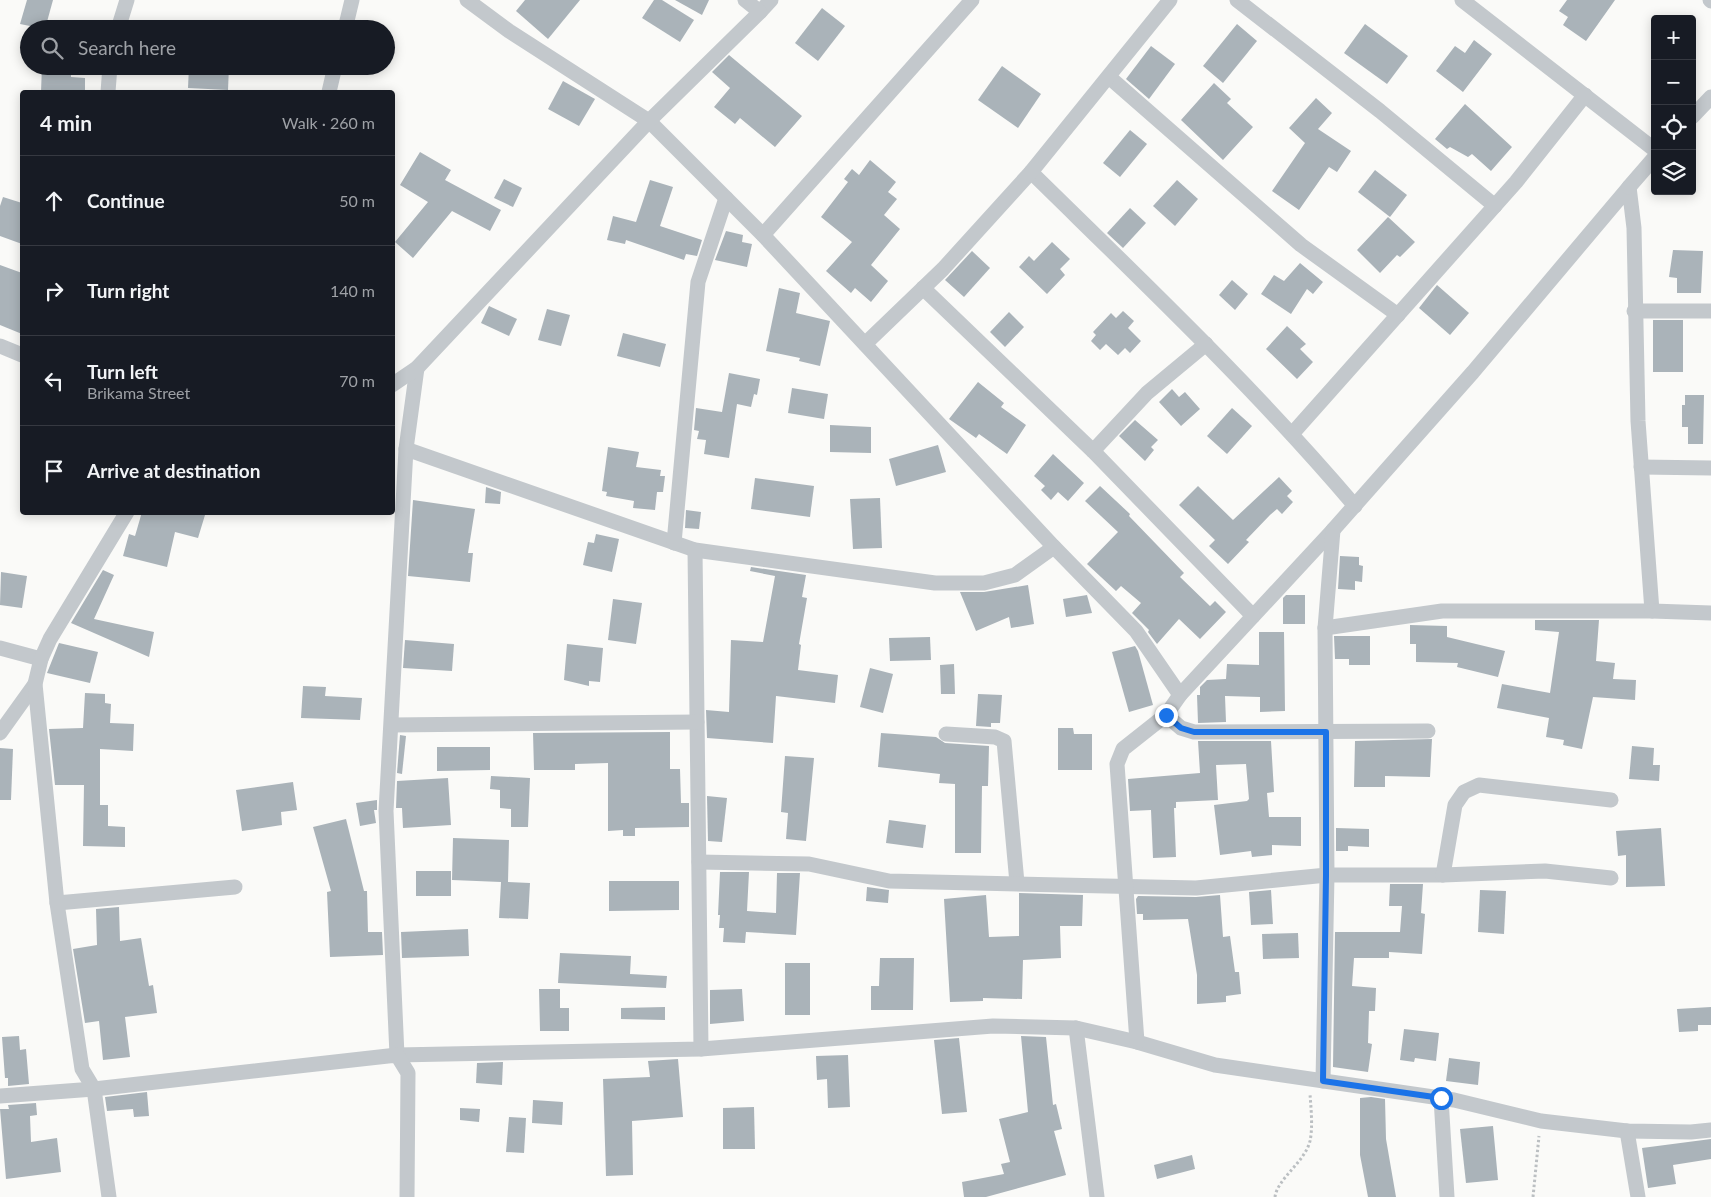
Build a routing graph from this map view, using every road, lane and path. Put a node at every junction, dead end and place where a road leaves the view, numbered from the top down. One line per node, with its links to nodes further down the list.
1 (127, 0): 11 (street)
2 (352, 0): 12 (street)
3 (467, 0): 21 (street)
4 (746, 0): 10 (street)
5 (771, 0): 10 (street)
6 (972, 0): 28 (street)
7 (1170, 0): 15 (street)
8 (1237, 0): 27 (street)
9 (1462, 0): 18 (street)
10 (760, 12): 21 (street)
11 (121, 20)
12 (347, 20)
13 (109, 75): 16 (street)
14 (333, 75): 17 (street)
15 (1109, 77): 24 (street); 32 (street)
16 (108, 90)
17 (329, 90)
18 (1585, 95): 22 (street); 27 (street)
19 (1711, 97): 20 (street)
20 (1696, 113)
21 (649, 122): 26 (street); 37 (street)
22 (1651, 147)
23 (1651, 162): 25 (street)
24 (1031, 172): 29 (street); 34 (street)
25 (1629, 187): 30 (street); 44 (street)
26 (726, 198): 28 (street); 47 (street)
27 (1496, 206): 32 (street)
28 (763, 235): 33 (street)
29 (923, 288): 33 (street); 41 (street)
30 (1634, 311): 31 (street); 42 (street)
31 (1711, 311)
32 (1398, 315): 39 (street)
33 (865, 344): 48 (street)
34 (1206, 344): 39 (street); 41 (street)
35 (0, 346): 36 (street)
36 (20, 354)
37 (417, 368): 38 (street); 40 (street)
38 (395, 382)
39 (1292, 434): 44 (street)
40 (406, 449): 47 (street); 60 (street)
41 (1093, 451): 52 (street)
42 (1641, 467): 43 (street); 50 (street)
43 (1711, 468)
44 (1355, 506): 46 (street)
45 (125, 515): 55 (street)
46 (1333, 530): 52 (street); 53 (street)
47 (674, 543): 49 (street)
48 (1054, 547): 49 (street); 57 (street)
49 (695, 550): 59 (street)
50 (1652, 611): 51 (street); 53 (street)
51 (1711, 613)
52 (1254, 616): 57 (street)
53 (1325, 628): 62 (street)
54 (0, 648): 55 (street)
55 (41, 659): 56 (street)
56 (36, 684): 63 (street); 73 (street)
57 (1180, 695): 58 (street)
58 (1166, 715): 62 (street); 71 (street)
59 (697, 722): 60 (street); 66 (street)
60 (392, 725): 77 (street)
61 (1428, 731): 62 (street)
62 (1326, 732): 68 (street)
63 (0, 733)
64 (946, 734): 70 (street)
65 (1611, 800): 67 (street)
66 (699, 862): 70 (street); 76 (street)
67 (1443, 874): 68 (street); 69 (street)
68 (1326, 875): 71 (street); 78 (street)
69 (1611, 878)
70 (1017, 883): 71 (street)
71 (1127, 886): 75 (street)
72 (235, 888): 73 (street)
73 (57, 903): 79 (street)
74 (1076, 1028): 75 (street); 76 (street); 87 (street)
75 (1137, 1042): 78 (street)
76 (701, 1049): 77 (street)
77 (397, 1055): 79 (street); 86 (street)
78 (1317, 1084): 81 (street); 88 (path)
79 (94, 1089): 80 (street); 85 (street)
80 (0, 1096)
81 (1441, 1098): 82 (street); 89 (street)
82 (1541, 1120): 84 (street); 90 (path)
83 (1711, 1130): 84 (street)
84 (1627, 1131): 91 (street)
85 (109, 1197)
86 (407, 1197)
87 (1097, 1197)
88 (1275, 1197)
89 (1447, 1197)
90 (1533, 1197)
91 (1638, 1197)

